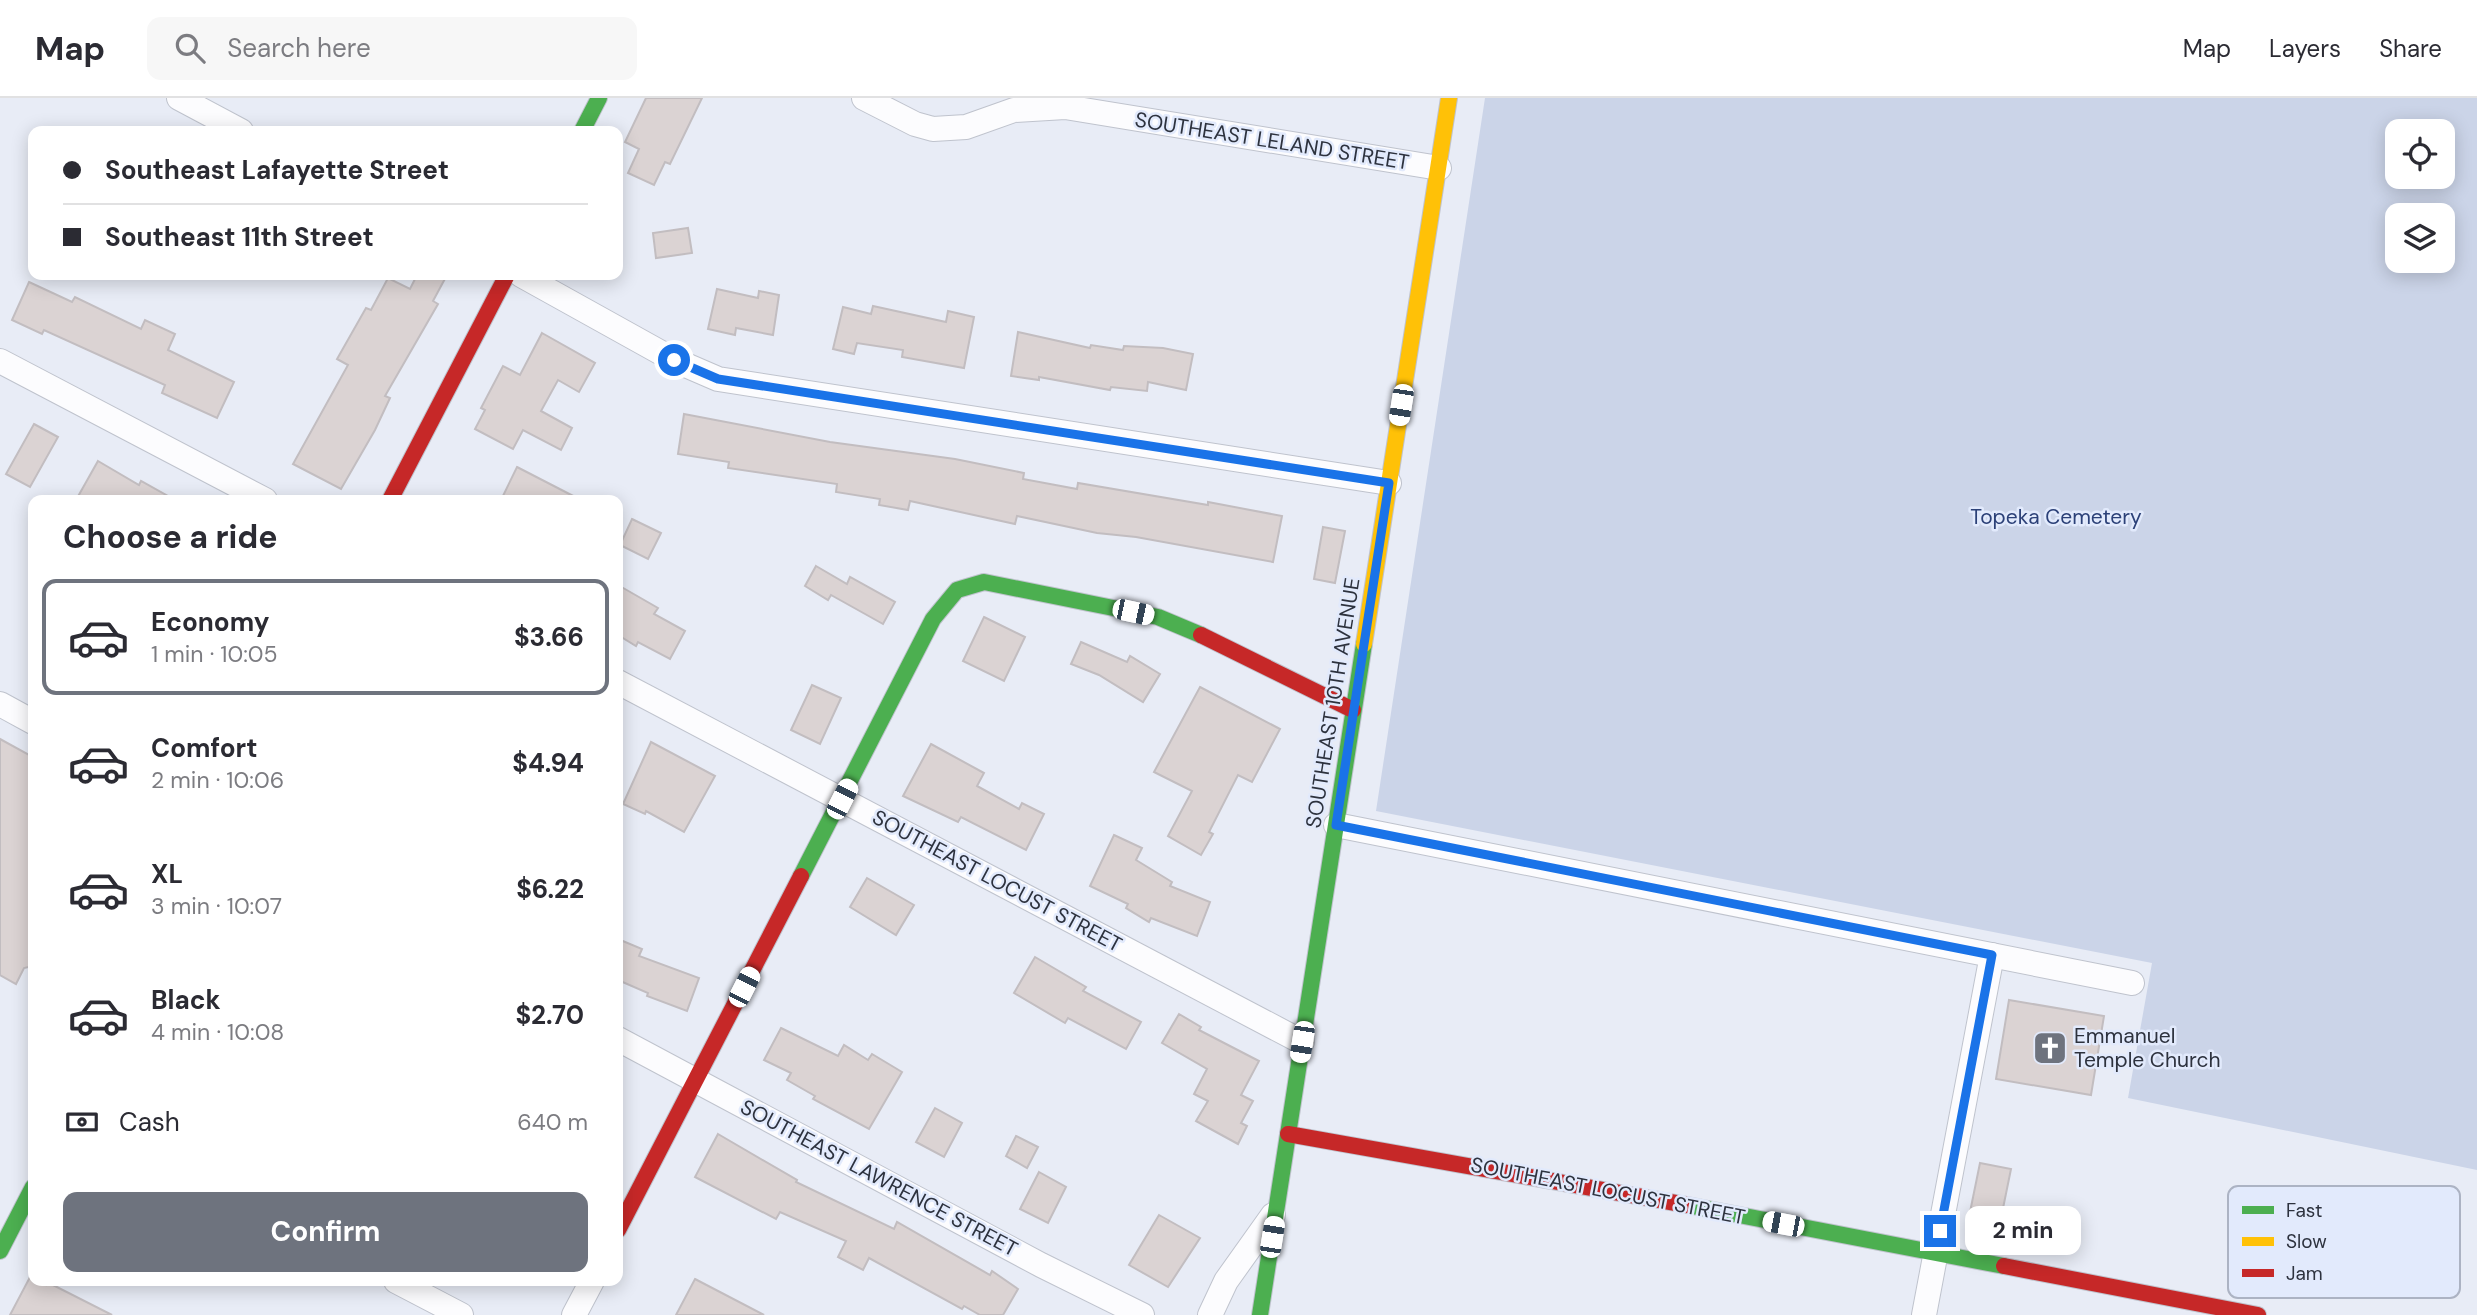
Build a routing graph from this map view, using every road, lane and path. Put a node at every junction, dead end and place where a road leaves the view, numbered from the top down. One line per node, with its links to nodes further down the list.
1 (179, 98): 5 (street)
2 (599, 98): 6 (street)
3 (864, 98): 7 (street, SOUTHEAST LELAND STREET)
4 (1450, 98): 7 (street, SOUTHEAST 10TH AVENUE)
5 (232, 126)
6 (585, 126)
7 (1439, 168): 11 (street, SOUTHEAST 10TH AVENUE)
8 (504, 280): 13 (street)
9 (530, 280): 11 (street)
10 (0, 361): 12 (street)
11 (1389, 483): 16 (street, SOUTHEAST 10TH AVENUE)
12 (255, 495)
13 (393, 495)
14 (623, 685): 18 (street, SOUTHEAST LOCUST STREET)
15 (0, 704): 17 (street)
16 (1353, 710): 18 (street); 19 (street, SOUTHEAST 10TH AVENUE)
17 (28, 719)
18 (842, 799): 23 (street, SOUTHEAST LOCUST STREET); 24 (street)
19 (1336, 825): 20 (street); 23 (street, SOUTHEAST 10TH AVENUE)
20 (1992, 955): 21 (street); 30 (street)
21 (2132, 983)
22 (623, 1042): 24 (street, SOUTHEAST LAWRENCE STREET)
23 (1302, 1042): 25 (street, SOUTHEAST 10TH AVENUE)
24 (696, 1080): 28 (street); 35 (street, SOUTHEAST LAWRENCE STREET)
25 (1288, 1134): 27 (street, SOUTHEAST 10TH AVENUE); 30 (street, SOUTHEAST LOCUST STREET)
26 (28, 1197): 29 (street)
27 (1276, 1211): 36 (street); 37 (street, SOUTHEAST 10TH AVENUE)
28 (623, 1220)
29 (0, 1251)
30 (1936, 1253): 38 (street); 39 (street, SOUTHEAST LOCUST STREET)
31 (406, 1286): 33 (street)
32 (589, 1286): 34 (street)
33 (461, 1315)
34 (574, 1315)
35 (1142, 1315)
36 (1210, 1315)
37 (1261, 1315)
38 (1924, 1315)
39 (2258, 1315)

